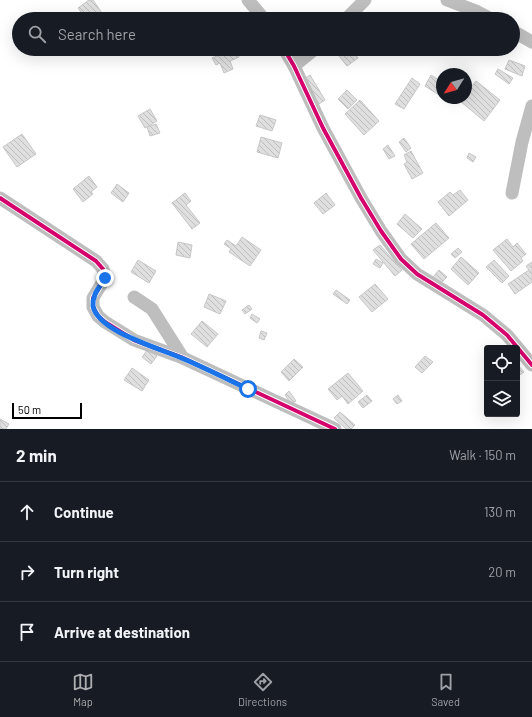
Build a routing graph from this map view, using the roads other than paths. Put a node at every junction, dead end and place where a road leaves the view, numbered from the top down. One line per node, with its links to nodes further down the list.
1 (248, 0): 4 (street)
2 (365, 0): 5 (street)
3 (447, 0): 6 (street)
4 (258, 12)
5 (353, 12)
6 (478, 12)
7 (520, 35): 8 (street)
8 (532, 42)
9 (288, 56): 11 (street)
10 (306, 56): 11 (street)
11 (294, 66): 17 (street)
12 (532, 106): 13 (street)
13 (512, 193)
14 (0, 198): 16 (street)
15 (134, 297): 16 (street)
16 (183, 358): 18 (street)
17 (532, 365)
18 (335, 429)

